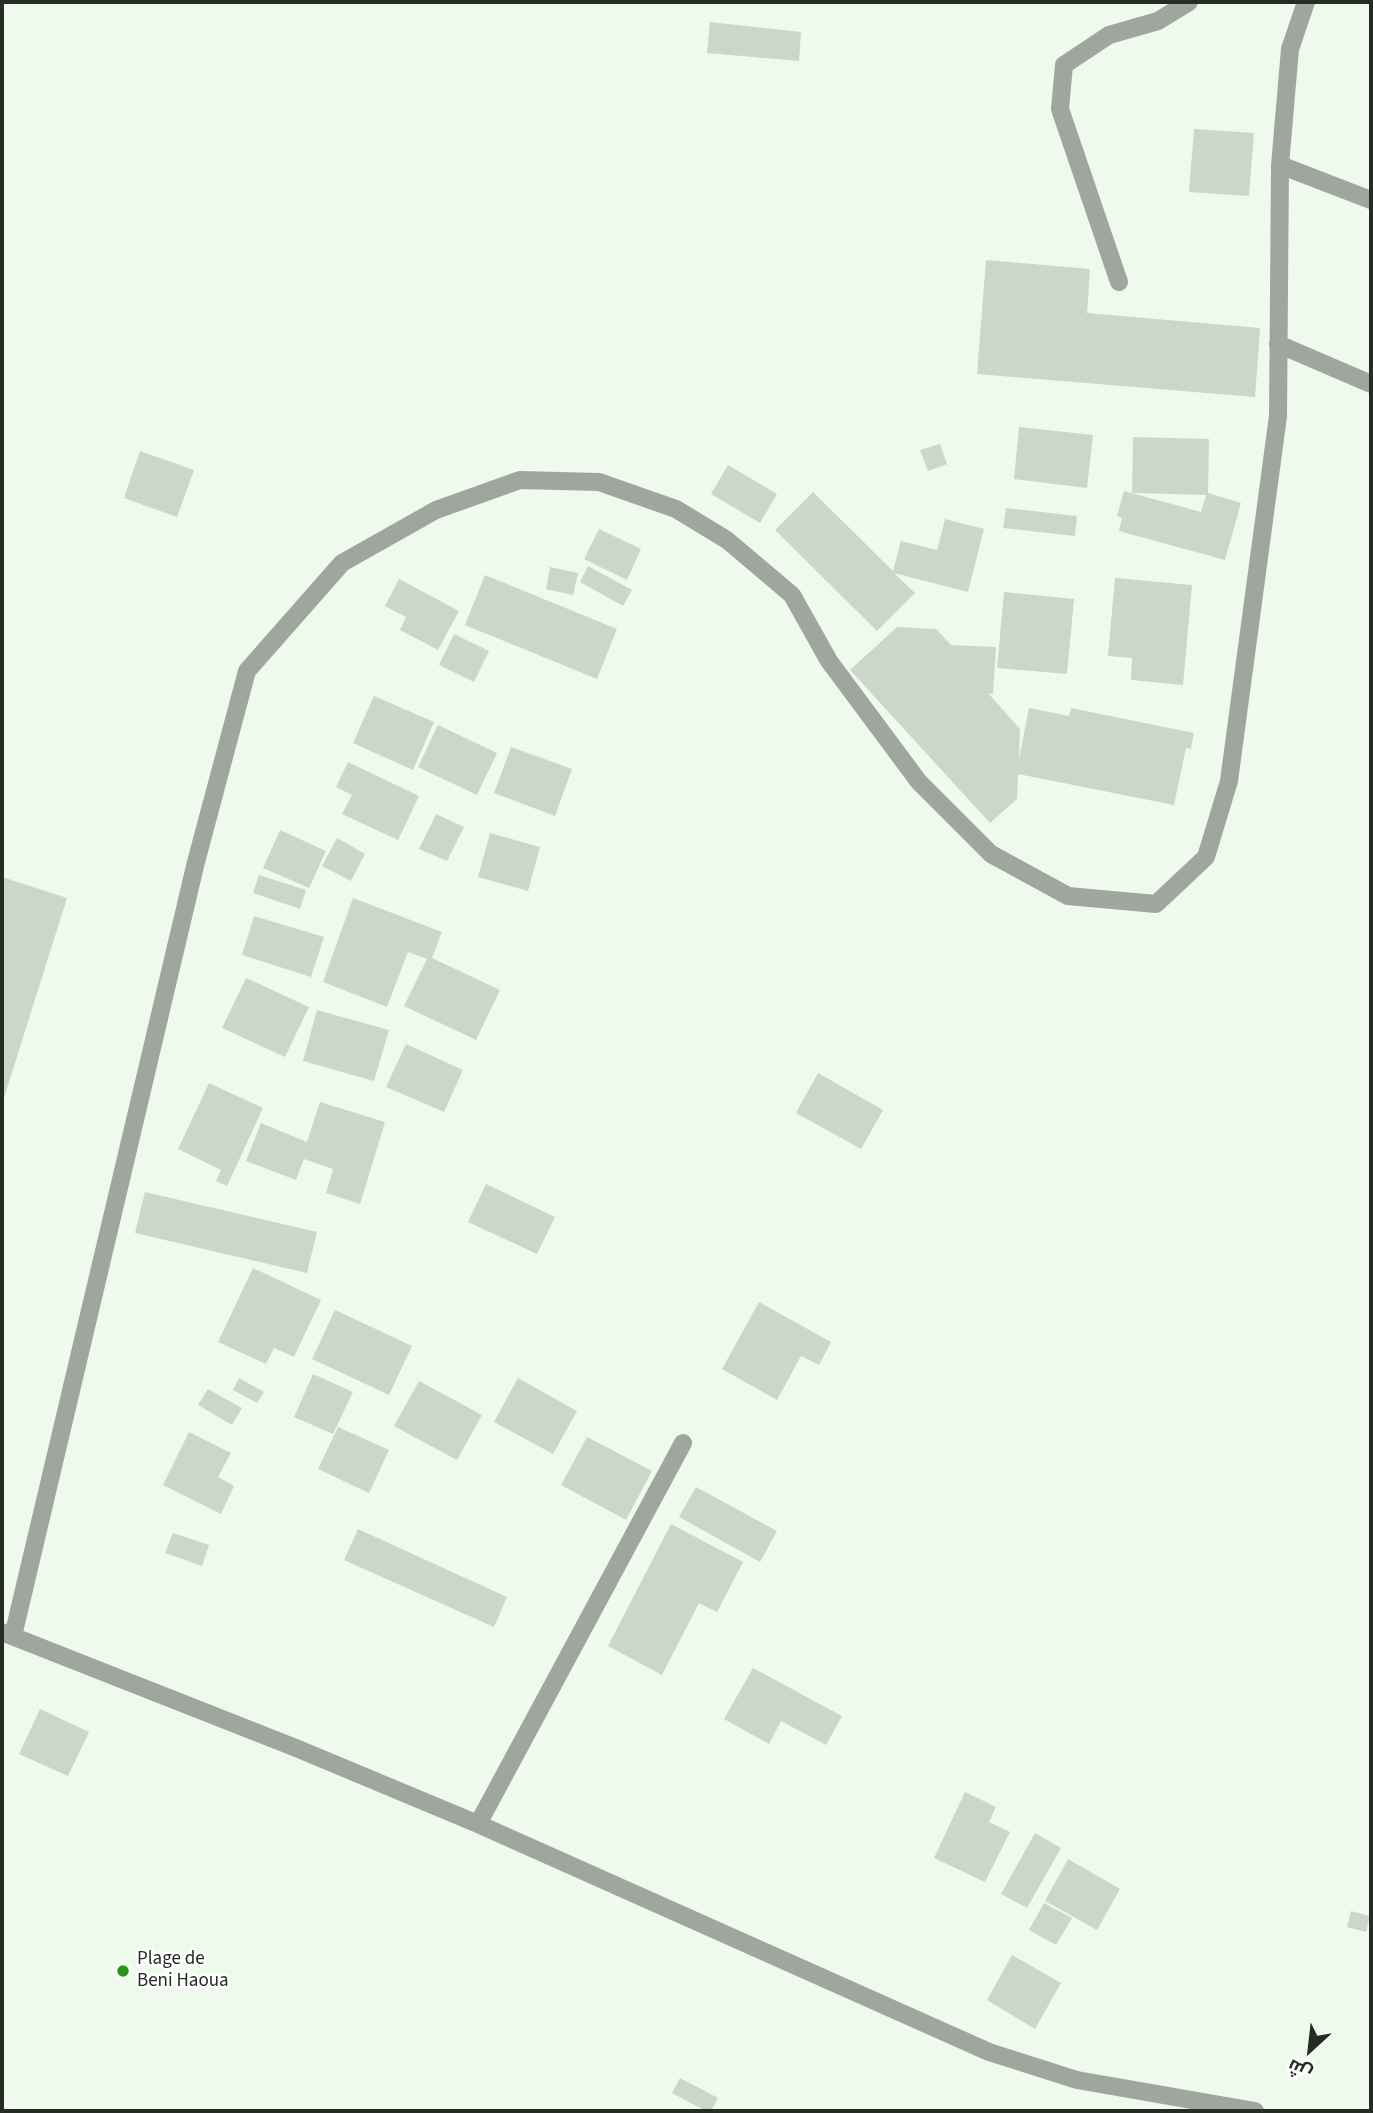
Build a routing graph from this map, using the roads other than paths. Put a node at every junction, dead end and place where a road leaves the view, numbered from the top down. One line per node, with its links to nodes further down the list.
1 (1189, 2): 5 (street)
2 (1306, 2): 3 (street)
3 (1280, 165): 4 (street); 6 (street)
4 (1371, 200)
5 (1119, 282)
6 (1278, 344): 7 (street); 9 (street)
7 (1371, 384)
8 (683, 1443): 10 (street)
9 (7, 1634): 10 (street)
10 (478, 1824): 11 (street)
11 (1255, 2111)

